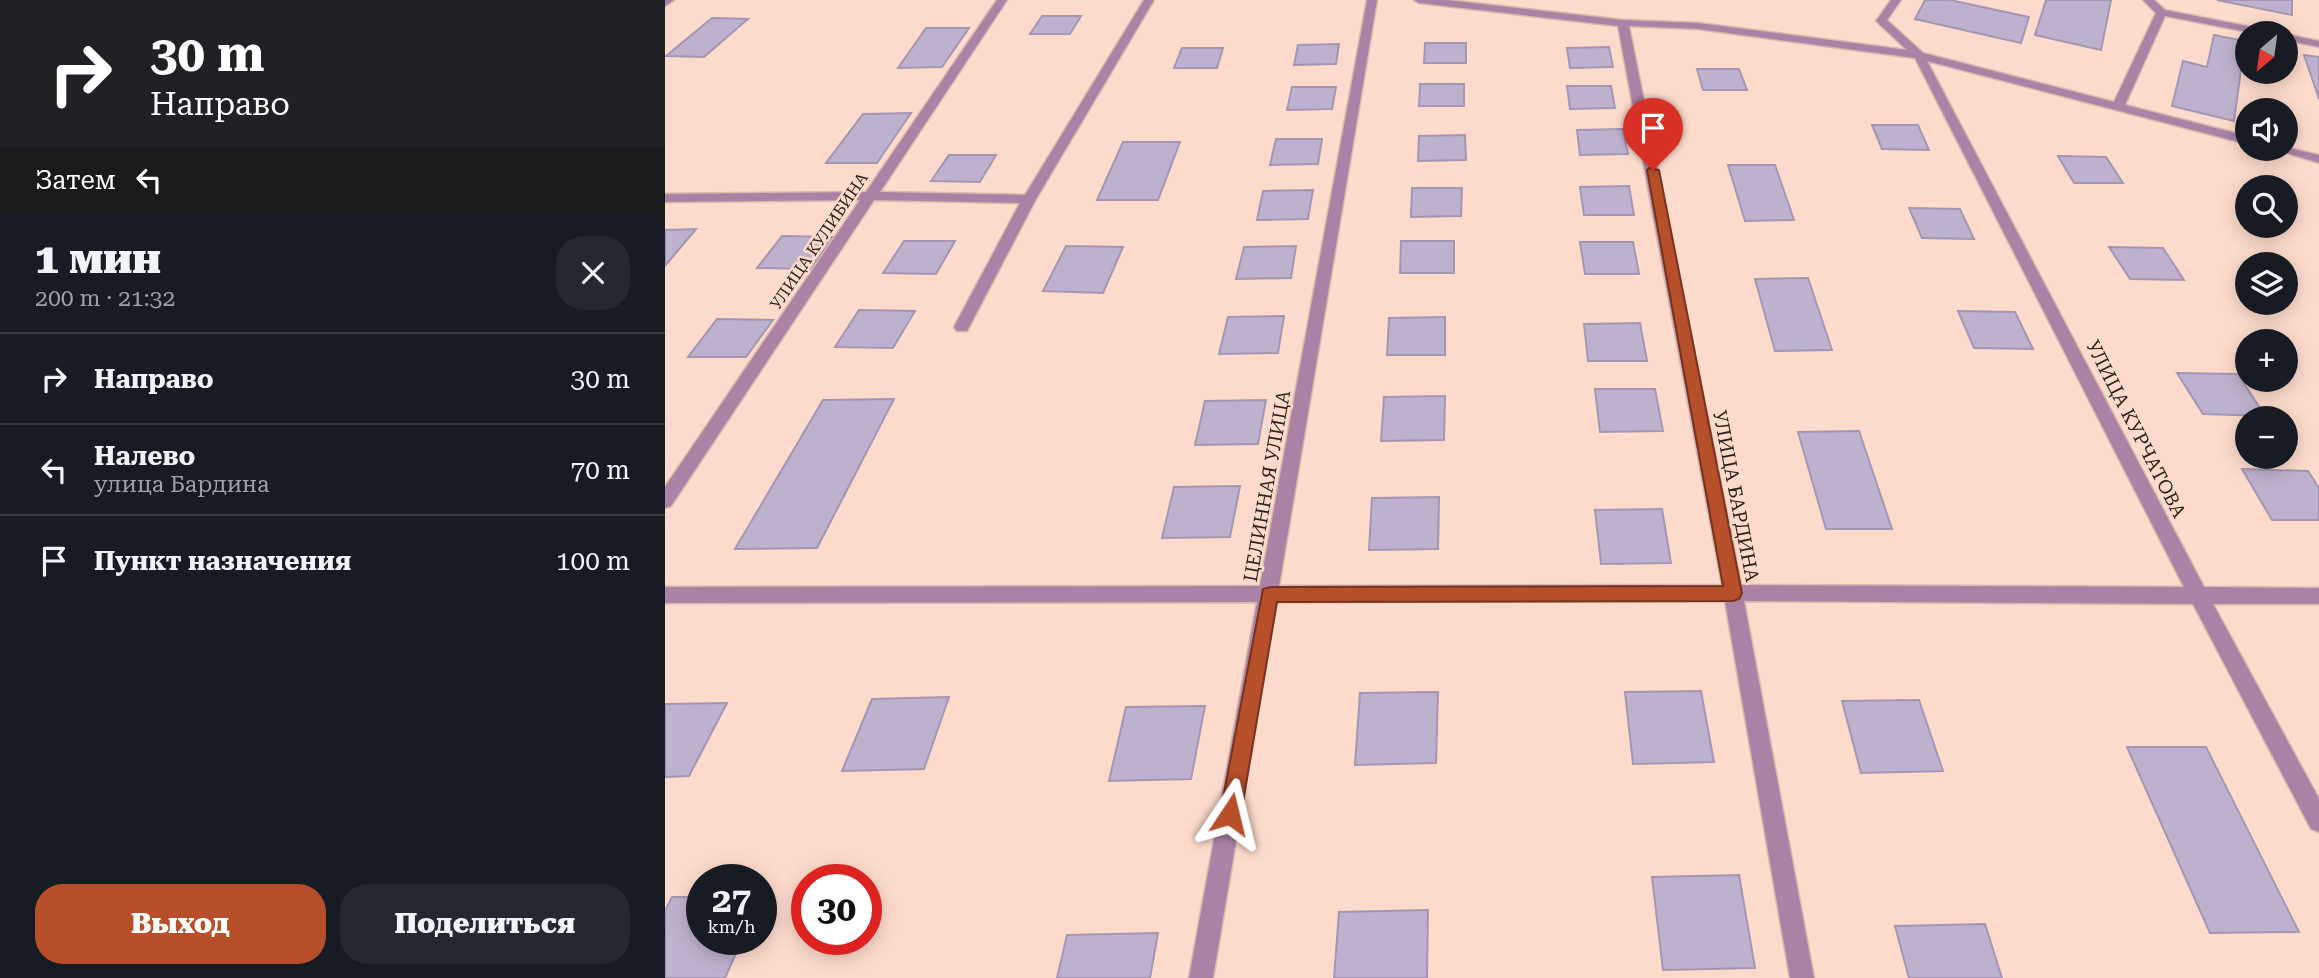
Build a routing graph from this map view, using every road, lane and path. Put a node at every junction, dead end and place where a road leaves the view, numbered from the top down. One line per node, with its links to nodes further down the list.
1 (669, 0): 9 (street)
2 (1002, 0): 20 (street, УЛИЦА КУЛИБИНА)
3 (1149, 0): 22 (street)
4 (1373, 0): 26 (street, ЦЕЛИННАЯ УЛИЦА)
5 (1419, 0): 8 (street)
6 (1896, 0): 15 (street)
7 (2148, 0): 10 (street)
8 (1456, 1): 11 (street)
9 (665, 4)
10 (2162, 12): 12 (street); 16 (street)
11 (1623, 23): 15 (street); 25 (street, УЛИЦА БАРДИНА)
12 (2235, 26)
13 (2298, 40): 14 (street)
14 (2319, 44)
15 (1919, 55): 16 (street); 27 (street, УЛИЦА КУРЧАТОВА)
16 (2118, 107): 17 (street)
17 (2235, 137)
18 (2298, 154): 19 (street)
19 (2319, 159)
20 (871, 196): 21 (street); 22 (street); 24 (street, УЛИЦА КУЛИБИНА)
21 (665, 198)
22 (1029, 199): 23 (street)
23 (962, 327)
24 (665, 501)
25 (1733, 593): 26 (street); 27 (street); 32 (street, УЛИЦА БАРДИНА)
26 (1270, 594): 28 (street); 31 (street, ЦЕЛИННАЯ УЛИЦА)
27 (2198, 595): 29 (street); 30 (street, УЛИЦА КУРЧАТОВА)
28 (665, 596)
29 (2319, 596)
30 (2319, 821)
31 (1201, 978)
32 (1802, 978)

